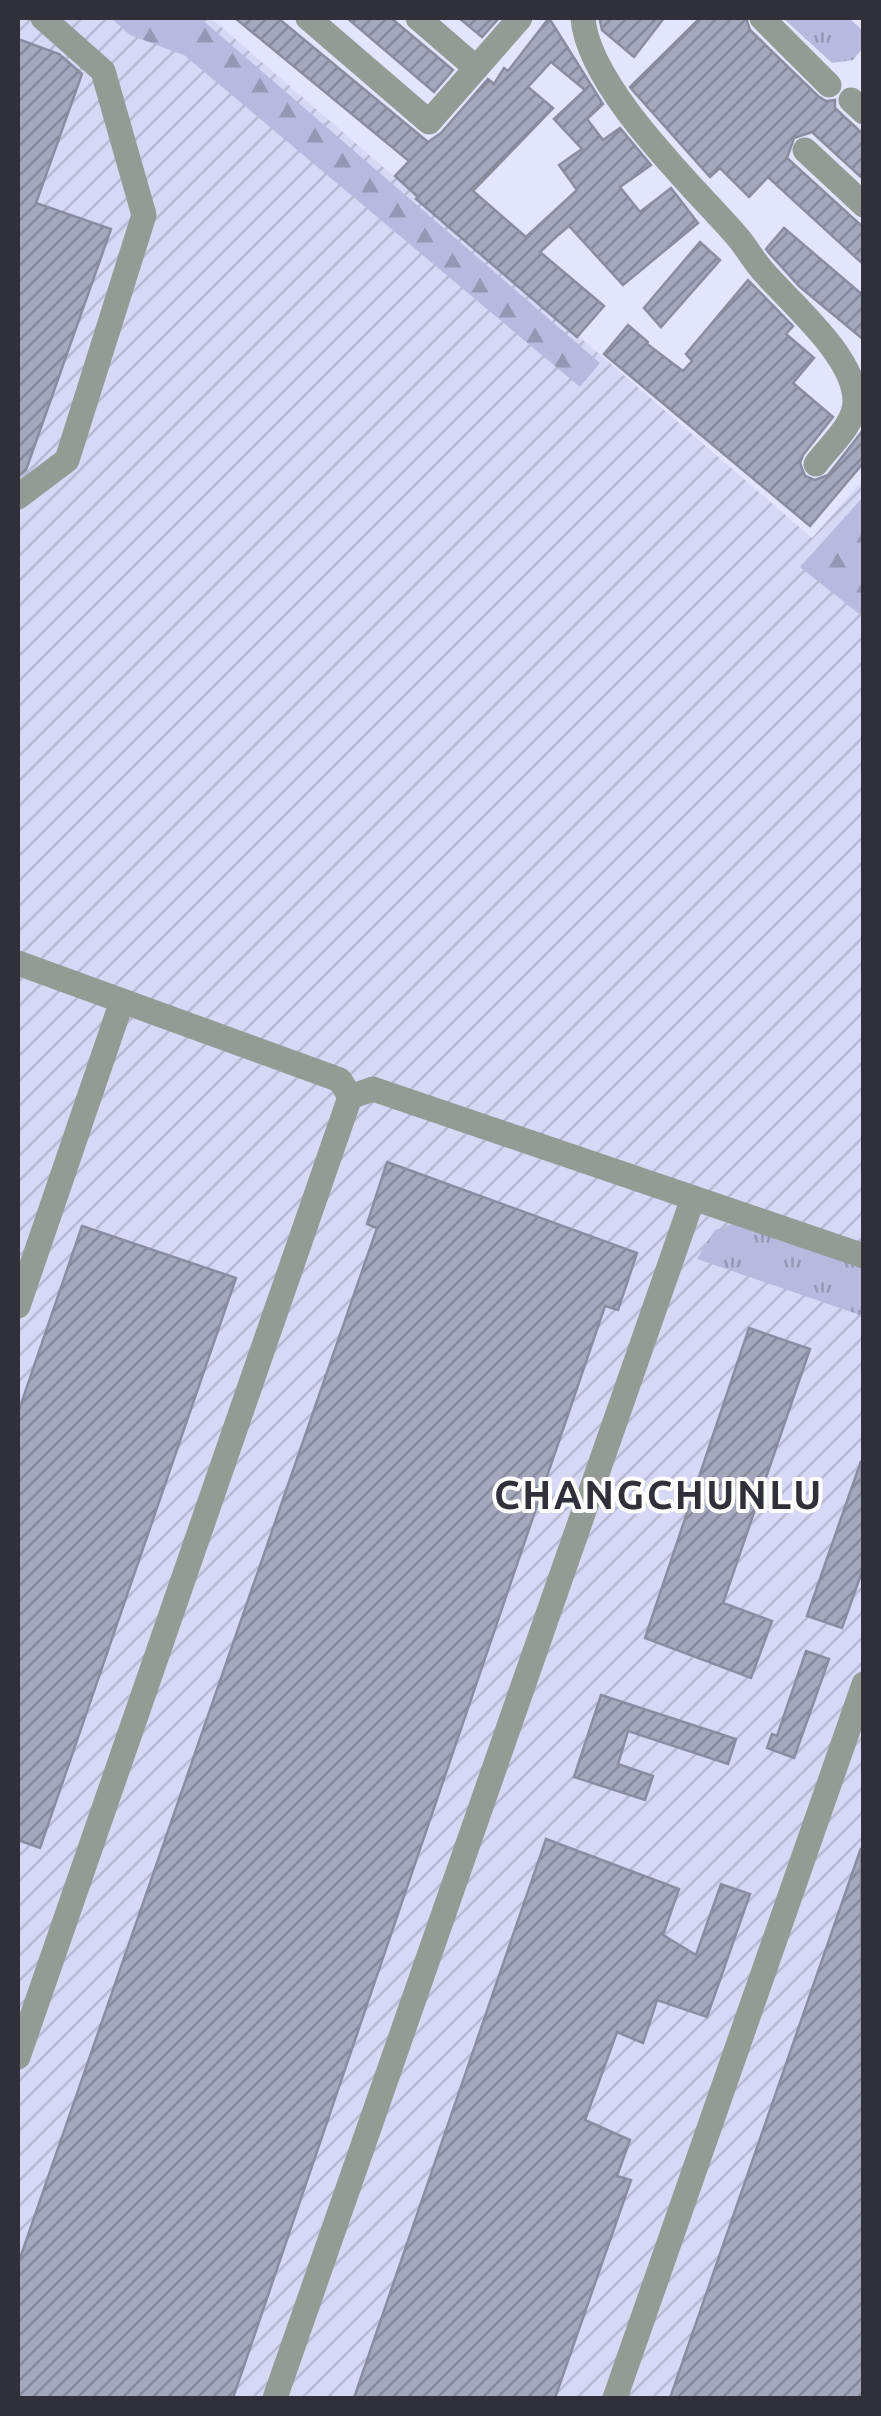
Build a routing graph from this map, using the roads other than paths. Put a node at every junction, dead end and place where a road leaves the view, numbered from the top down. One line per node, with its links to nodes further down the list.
1 (44, 18): 13 (street)
2 (308, 18): 7 (street)
3 (418, 18): 7 (street)
4 (520, 18): 7 (street)
5 (583, 18): 11 (street)
6 (762, 18): 8 (street)
7 (476, 68)
8 (829, 86)
9 (805, 150): 10 (street)
10 (864, 206)
11 (855, 381): 12 (street)
12 (816, 464)
13 (18, 497)
14 (18, 963): 15 (street)
15 (122, 1001): 16 (street); 19 (street)
16 (350, 1097): 17 (street); 21 (street)
17 (694, 1198): 18 (street); 22 (street)
18 (864, 1256)
19 (18, 1306)
20 (864, 1684): 23 (street)
21 (18, 2057)
22 (275, 2398)
23 (615, 2398)

